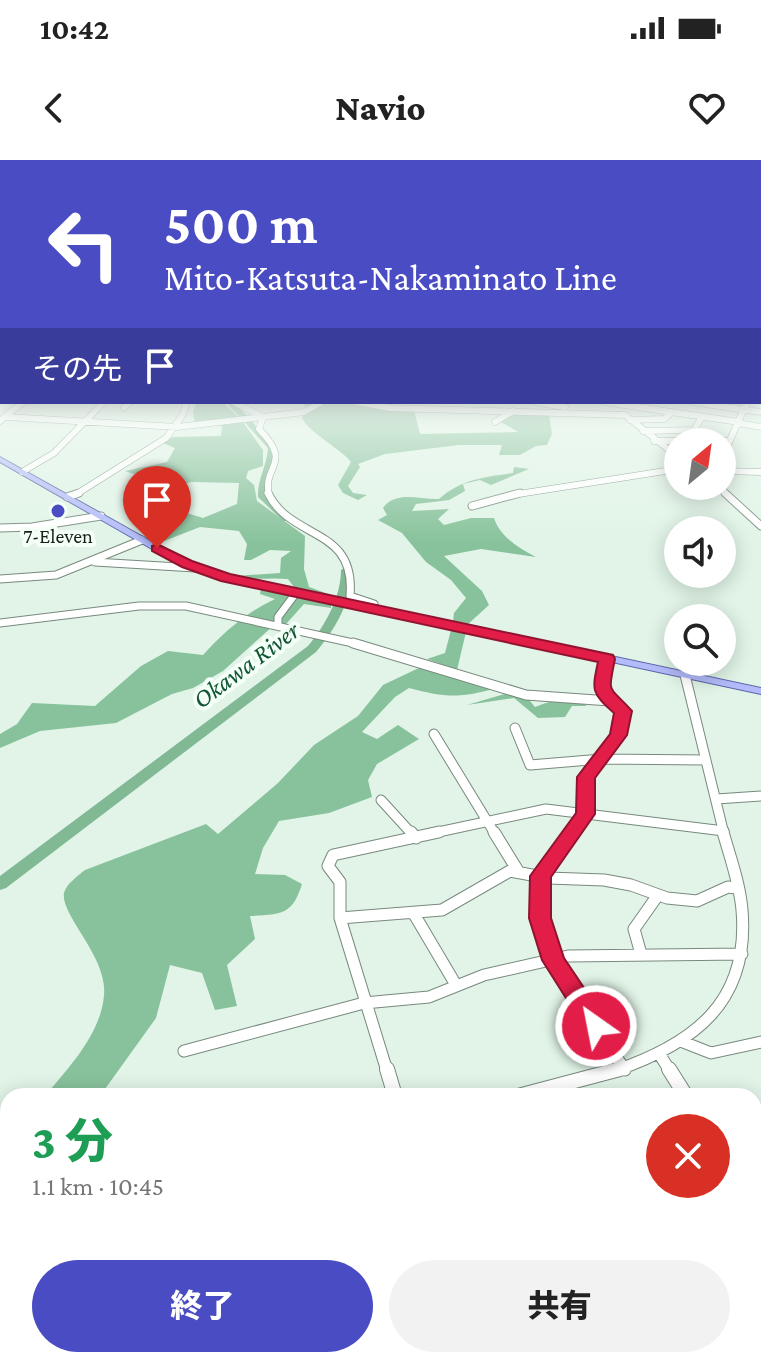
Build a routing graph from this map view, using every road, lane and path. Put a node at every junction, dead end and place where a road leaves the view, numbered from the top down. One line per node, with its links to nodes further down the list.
1 (76, 430): 12 (street)
2 (174, 430): 14 (street)
3 (260, 430): 25 (street)
4 (675, 430): 5 (street)
5 (643, 431): 6 (street)
6 (654, 441): 7 (street); 8 (street)
7 (664, 441)
8 (664, 448)
9 (0, 459): 12 (main road)
10 (664, 471): 16 (street)
11 (736, 471): 13 (street)
12 (22, 472): 14 (main road)
13 (761, 472)
14 (67, 497): 17 (main road)
15 (733, 500): 18 (street)
16 (472, 506)
17 (101, 516): 19 (street); 20 (main road)
18 (761, 526)
19 (0, 528)
20 (142, 540): 21 (street); 22 (main road)
21 (91, 561): 22 (street); 23 (street)
22 (195, 568): 24 (main road)
23 (0, 579)
24 (296, 593): 25 (main road); 27 (street)
25 (370, 609): 28 (main road)
26 (0, 623): 27 (street)
27 (278, 625): 33 (street)
28 (607, 659): 29 (main road); 33 (street)
29 (664, 671)
30 (685, 676): 37 (street)
31 (690, 676): 32 (main road)
32 (761, 691)
33 (610, 701): 36 (street)
34 (515, 728): 36 (street)
35 (434, 734): 42 (street)
36 (602, 759): 37 (street); 41 (street)
37 (706, 760): 39 (street)
38 (761, 796): 39 (street)
39 (716, 799): 43 (street)
40 (381, 800): 44 (street)
41 (585, 814): 42 (street); 43 (street); 46 (street)
42 (488, 821): 44 (street); 45 (street)
43 (724, 831): 47 (street)
44 (416, 838): 50 (street)
45 (518, 871): 46 (street); 49 (street)
46 (540, 876): 48 (street); 53 (street)
47 (736, 888): 48 (street); 52 (street)
48 (658, 895): 51 (street)
49 (414, 914): 50 (street); 54 (street)
50 (340, 918): 55 (street)
51 (641, 954): 52 (street); 53 (street)
52 (742, 954): 56 (street)
53 (553, 960): 54 (street); 60 (street)
54 (456, 985): 55 (street)
55 (364, 1003): 58 (street); 61 (street)
56 (683, 1042): 57 (street); 59 (street)
57 (761, 1042)
58 (184, 1051)
59 (660, 1055): 60 (street); 63 (street)
60 (625, 1070): 62 (street)
61 (392, 1088)
62 (551, 1088)
63 (681, 1088)

